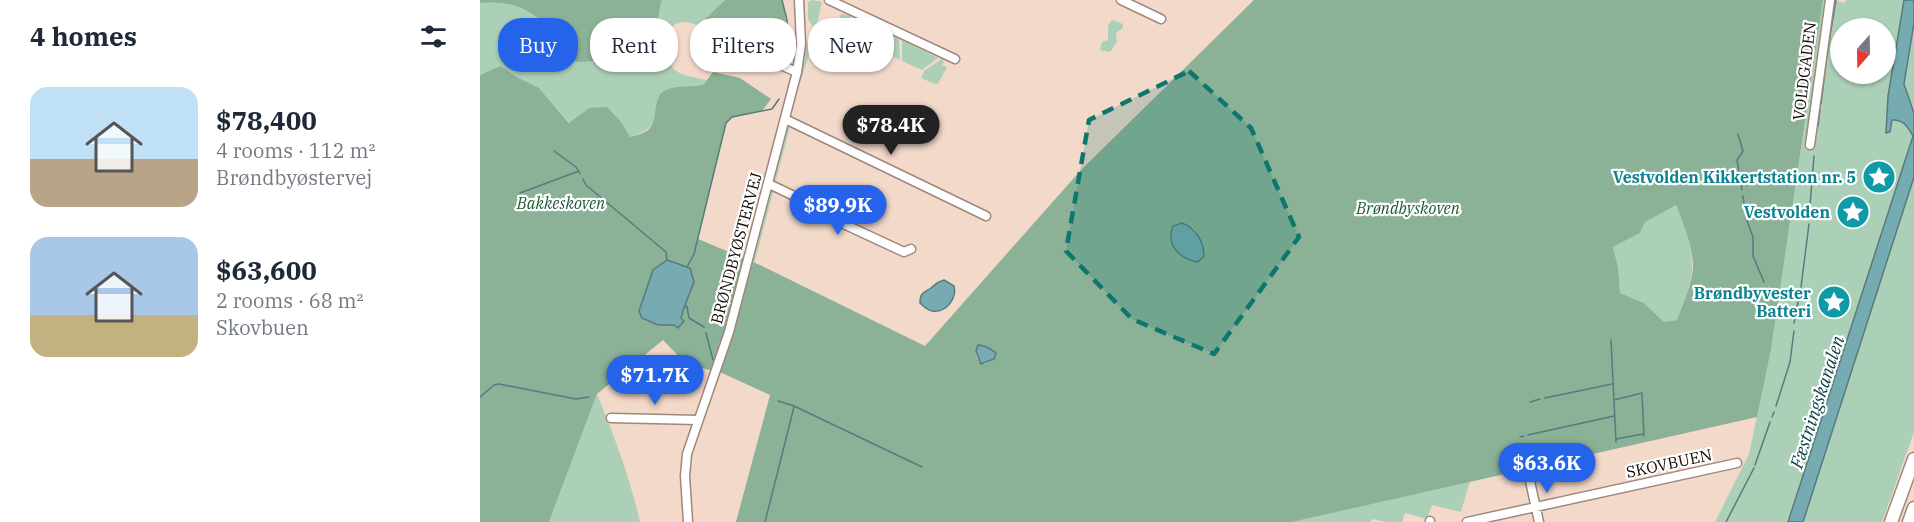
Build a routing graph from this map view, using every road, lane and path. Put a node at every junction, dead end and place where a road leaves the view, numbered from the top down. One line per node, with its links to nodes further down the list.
1 (799, 0): 7 (street, BRØNDBYØSTERVEJ)
2 (829, 0): 6 (street)
3 (1121, 0): 5 (street)
4 (1830, 0): 9 (street, VOLDGADEN)
5 (1161, 19)
6 (955, 59)
7 (797, 72): 8 (street, BRØNDBYØSTERVEJ)
8 (785, 119): 10 (street, BRØNDBYØSTERVEJ); 11 (street)
9 (1810, 145)
10 (769, 184): 12 (street); 14 (street, BRØNDBYØSTERVEJ)
11 (986, 216)
12 (911, 249)
13 (611, 418): 14 (street)
14 (698, 420): 20 (street, BRØNDBYØSTERVEJ)
15 (1914, 459): 23 (highway)
16 (1737, 463): 18 (street, SKOVBUEN)
17 (1528, 472): 18 (street)
18 (1536, 507): 21 (street, SKOVBUEN); 22 (street)
19 (1914, 508): 24 (highway)
20 (688, 522)
21 (1467, 522)
22 (1539, 522)
23 (1891, 522)
24 (1909, 522)

